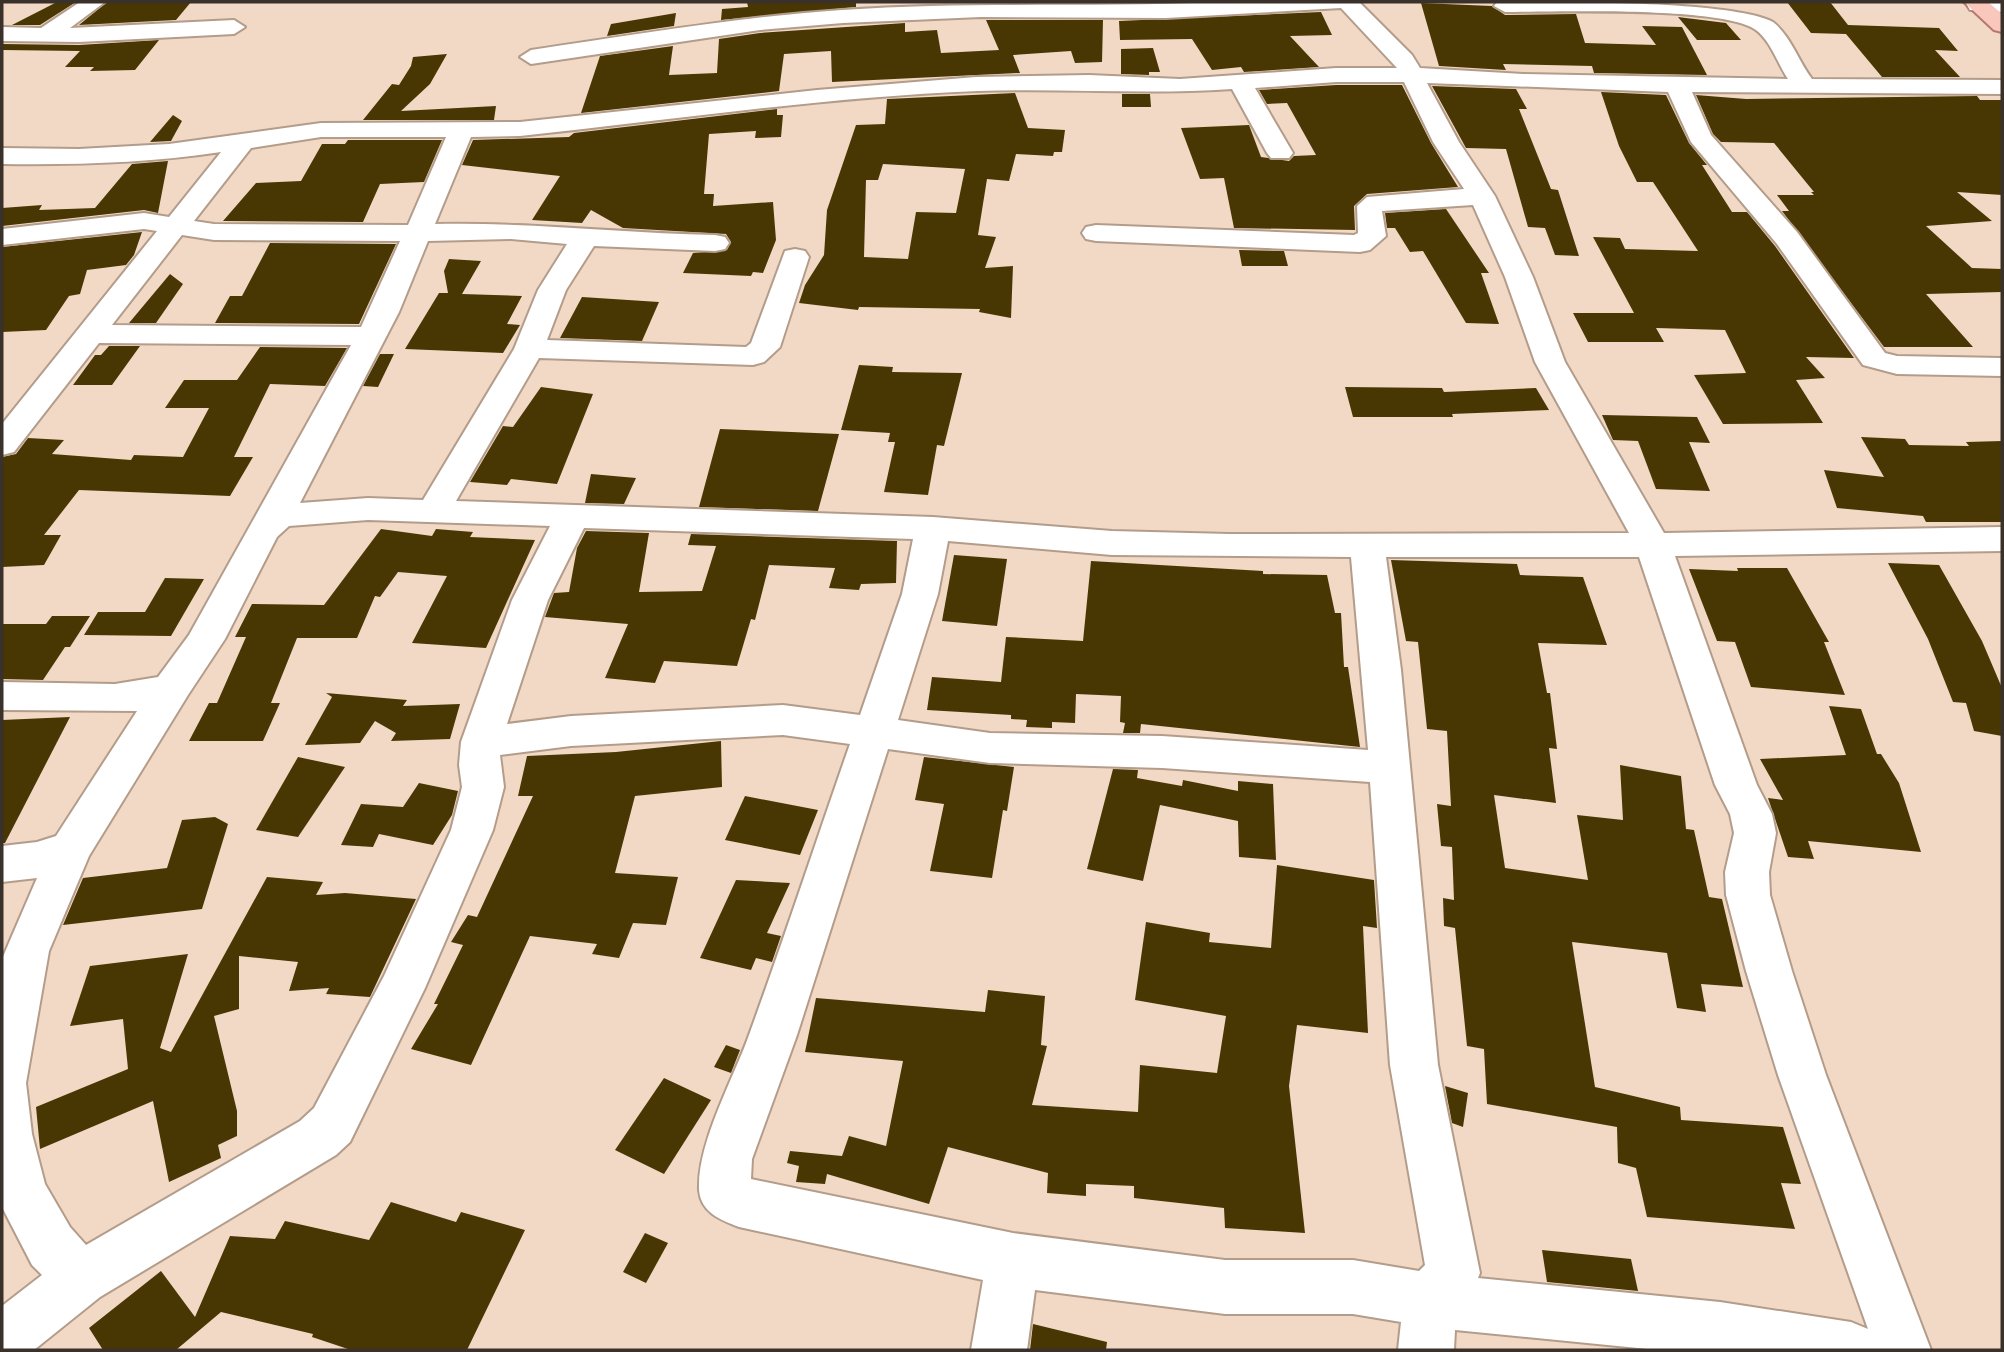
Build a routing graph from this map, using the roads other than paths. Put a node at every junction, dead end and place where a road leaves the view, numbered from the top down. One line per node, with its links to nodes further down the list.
1 (94, 2): 12 (street)
2 (1339, 2): 13 (street)
3 (1347, 2): 14 (street)
4 (1588, 3): 6 (street); 8 (street)
5 (1977, 3): 7 (street); 9 (main road)
6 (1505, 6)
7 (2002, 6)
8 (1746, 8): 17 (street)
9 (2002, 25)
10 (234, 27): 12 (street)
11 (2, 34): 12 (street)
12 (45, 35)
13 (531, 57)
14 (1414, 75): 15 (street); 16 (street); 23 (street)
15 (1240, 83): 19 (street); 21 (street)
16 (1676, 83): 17 (street); 34 (street)
17 (1805, 86): 18 (street)
18 (2002, 88)
19 (462, 130): 20 (street); 25 (street)
20 (242, 142): 22 (street); 24 (street)
21 (1280, 153)
22 (2, 156)
23 (1482, 196): 26 (street); 42 (street)
24 (176, 228): 25 (street); 27 (street); 31 (street)
25 (420, 233): 28 (street); 32 (street)
26 (1096, 233)
27 (2, 237)
28 (587, 237): 29 (street); 33 (street)
29 (715, 243)
30 (794, 257): 33 (street)
31 (90, 334): 32 (street); 35 (street)
32 (371, 336): 38 (street)
33 (529, 349): 36 (street)
34 (2002, 367)
35 (2, 445)
36 (434, 510): 37 (street); 38 (street)
37 (573, 515): 39 (street); 46 (street)
38 (274, 519): 43 (street)
39 (933, 528): 41 (street); 45 (street)
40 (2002, 539): 42 (street)
41 (1367, 545): 42 (street); 47 (street)
42 (1653, 545): 56 (street)
43 (173, 687): 44 (street); 48 (street)
44 (2, 696)
45 (872, 730): 46 (street); 47 (street); 50 (street)
46 (481, 742): 51 (street)
47 (1389, 767): 52 (street)
48 (71, 849): 49 (street); 51 (street)
49 (2, 864)
50 (1013, 1260): 52 (street); 54 (street)
51 (81, 1278): 53 (street)
52 (1428, 1325): 55 (street)
53 (2, 1341)
54 (999, 1350)
55 (1851, 1350)
56 (1904, 1350)

